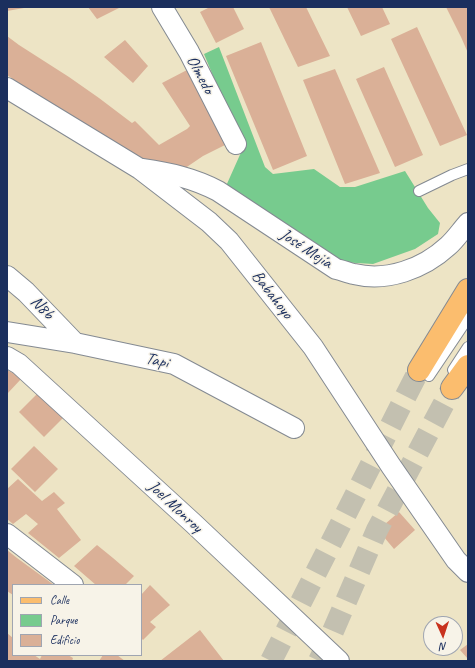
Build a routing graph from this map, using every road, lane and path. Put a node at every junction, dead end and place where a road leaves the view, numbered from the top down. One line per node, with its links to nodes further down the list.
1 (162, 7): 3 (street, Olmedo)
2 (7, 88): 4 (street, Babahoyo)
3 (236, 144)
4 (140, 169): 7 (street, José Mejía); 20 (street, Babahoyo)
5 (468, 169): 6 (lane)
6 (419, 191)
7 (468, 223)
8 (7, 276): 12 (street, N8b)
9 (468, 290): 16 (main road)
10 (468, 318): 16 (lane)
11 (7, 332): 12 (street, Tapi)
12 (74, 343): 18 (street, Tapi)
13 (468, 347): 17 (lane)
14 (7, 357): 22 (street, Joel Monroy)
15 (468, 366): 17 (main road)
16 (424, 373)
17 (449, 383)
18 (294, 428)
19 (7, 534): 21 (street)
20 (468, 572)
21 (72, 584)
22 (338, 661)

